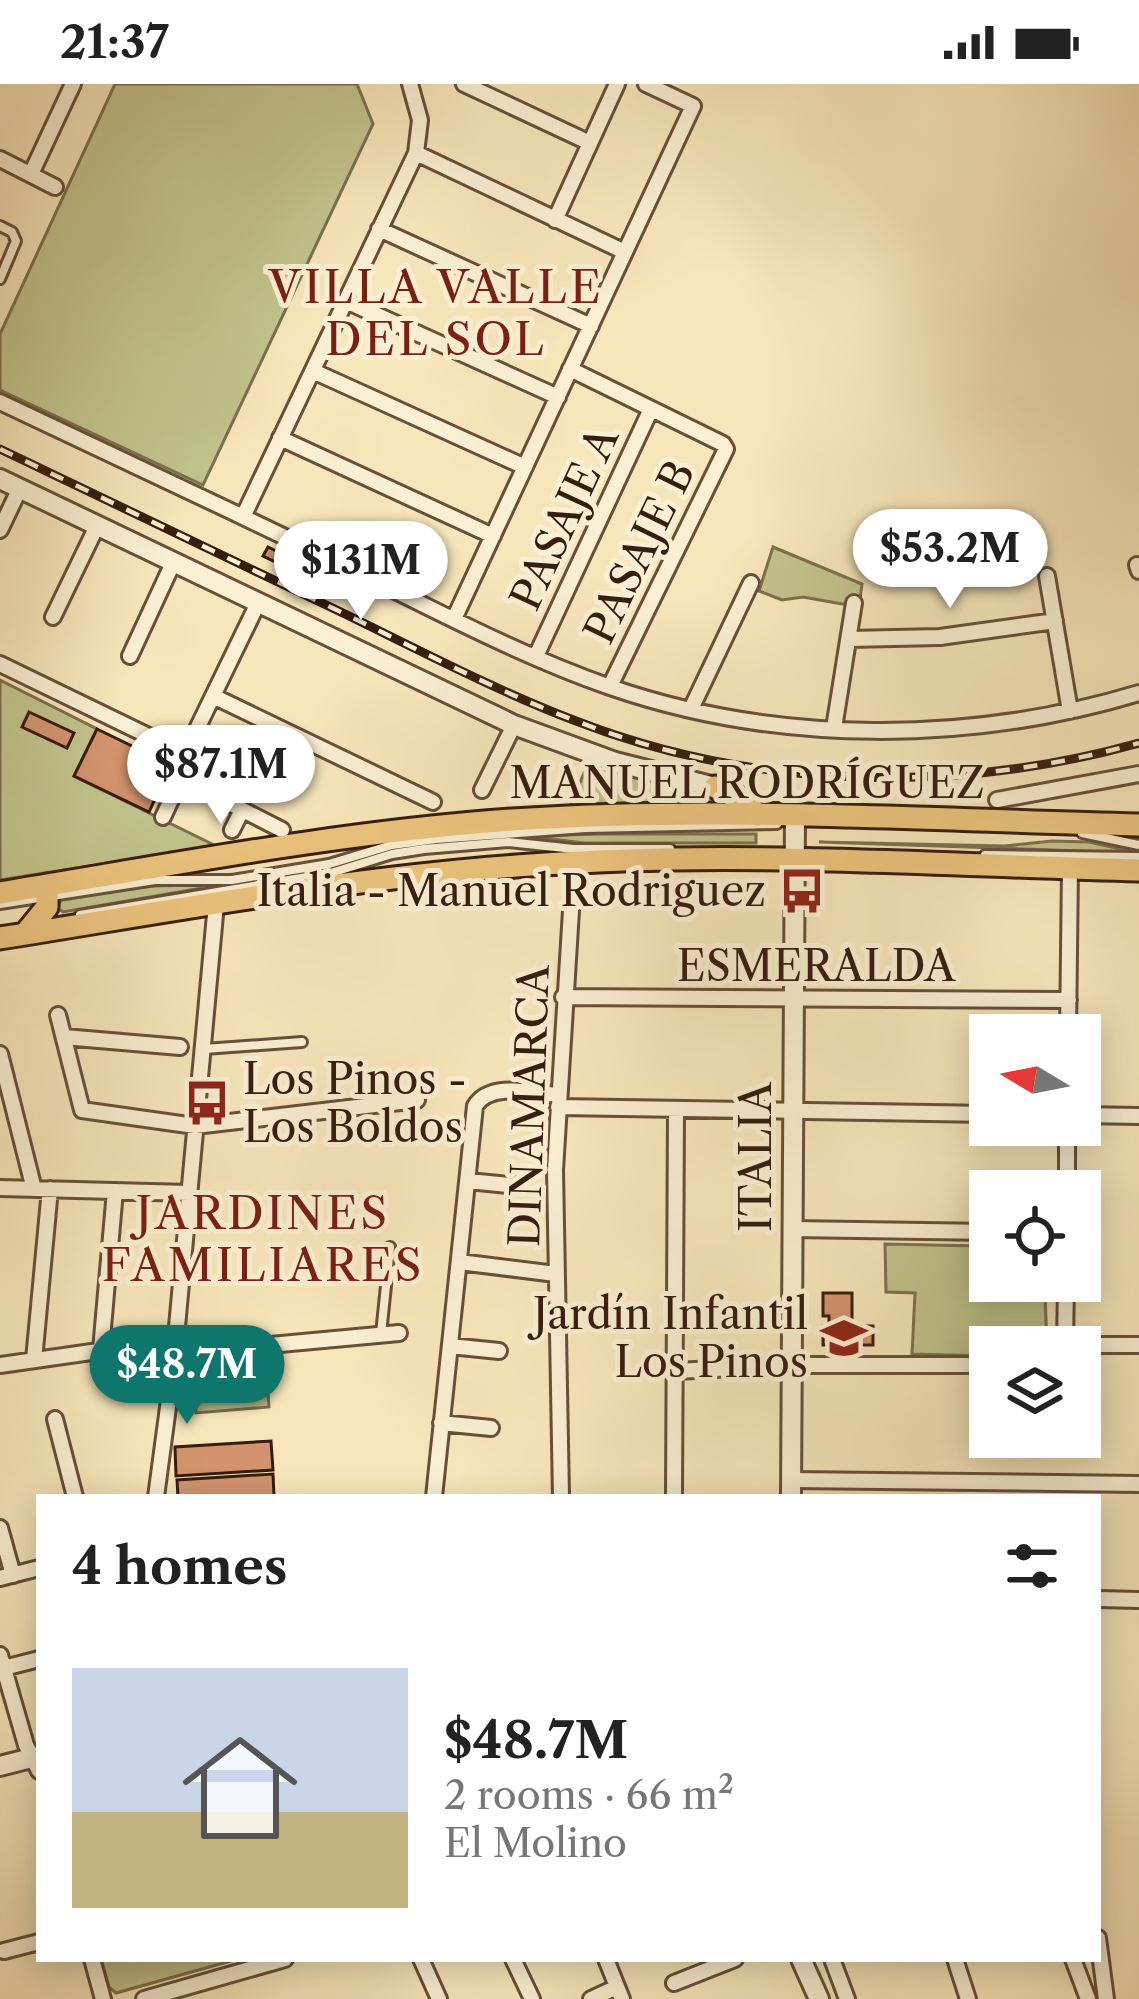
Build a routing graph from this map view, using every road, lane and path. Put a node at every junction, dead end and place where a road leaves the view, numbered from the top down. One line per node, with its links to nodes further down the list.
1 (73, 84): 9 (street)
2 (410, 84): 7 (street)
3 (464, 84): 6 (street)
4 (617, 84): 6 (street)
5 (646, 84): 14 (street)
6 (590, 143): 11 (street)
7 (416, 153): 11 (street); 13 (street)
8 (0, 159): 9 (street)
9 (31, 174): 10 (street)
10 (55, 187)
11 (555, 220): 14 (street)
12 (0, 226): 15 (lane)
13 (380, 230): 16 (street); 17 (street)
14 (625, 253): 17 (street)
15 (0, 279)
16 (346, 301): 19 (street); 20 (street)
17 (591, 326): 18 (street)
18 (570, 369): 20 (street); 22 (street)
19 (313, 370): 23 (street); 24 (street)
20 (558, 397): 24 (street)
21 (0, 402): 27 (street)
22 (651, 409): 41 (street, PASAJE A); 43 (street, PASAJE B)
23 (280, 438): 27 (street); 30 (street)
24 (525, 467): 30 (street)
25 (0, 478): 26 (street)
26 (20, 488): 28 (street); 29 (street)
27 (243, 517): 37 (street)
28 (97, 526): 31 (street); 36 (street)
29 (0, 530)
30 (493, 536): 37 (street)
31 (173, 563): 34 (street); 40 (street)
32 (1047, 576): 38 (street)
33 (751, 583): 46 (street)
34 (258, 603): 45 (street); 48 (street)
35 (854, 603): 39 (street)
36 (53, 617)
37 (454, 619): 41 (street)
38 (1055, 621): 39 (street); 47 (street)
39 (848, 639): 49 (street)
40 (130, 656)
41 (536, 656): 43 (street)
42 (0, 664): 50 (street)
43 (610, 686): 46 (street)
44 (1139, 693): 47 (street)
45 (213, 696): 50 (street); 56 (street)
46 (691, 710): 49 (street)
47 (1070, 711): 49 (street)
48 (514, 725): 53 (street); 54 (street)
49 (834, 728)
50 (182, 745): 52 (street)
51 (1139, 774): 55 (street)
52 (182, 779): 57 (street); 60 (street)
53 (715, 788): 58 (main road)
54 (482, 790)
55 (997, 800)
56 (433, 802)
57 (242, 810): 63 (street); 64 (street)
58 (758, 815): 59 (main road, MANUEL RODRÍGUEZ); 71 (main road, MANUEL RODRÍGUEZ)
59 (795, 816): 61 (main road, MANUEL RODRÍGUEZ); 66 (street, ITALIA); 71 (lane)
60 (164, 817)
61 (1055, 823): 62 (main road, MANUEL RODRÍGUEZ); 65 (lane)
62 (1139, 825)
63 (232, 830)
64 (282, 830)
65 (1139, 845)
66 (794, 857): 67 (lane); 68 (main road, MANUEL RODRÍGUEZ); 69 (main road, MANUEL RODRÍGUEZ); 75 (lane); 78 (street, ITALIA)
67 (1139, 857)
68 (574, 862): 74 (main road, MANUEL RODRÍGUEZ); 77 (street, DINAMARCA)
69 (1070, 868): 70 (main road, MANUEL RODRÍGUEZ); 79 (street)
70 (1139, 870)
71 (48, 891): 72 (main road, MANUEL RODRÍGUEZ); 73 (lane); 75 (main road)
72 (0, 892)
73 (0, 904)
74 (216, 904): 75 (main road, MANUEL RODRÍGUEZ); 85 (street)
75 (25, 934): 76 (main road, MANUEL RODRÍGUEZ)
76 (0, 938)
77 (563, 997): 78 (street, ESMERALDA); 88 (street, DINAMARCA)
78 (793, 999): 79 (street, ESMERALDA); 90 (street, ITALIA)
79 (1069, 1000): 80 (street)
80 (1069, 1014)
81 (58, 1015): 82 (street)
82 (64, 1037): 84 (street); 94 (street)
83 (302, 1042): 85 (lane)
84 (180, 1047)
85 (202, 1049): 94 (street)
86 (0, 1054): 98 (street)
87 (417, 1100): 94 (street)
88 (558, 1101): 89 (street); 95 (street); 105 (street, DINAMARCA)
89 (676, 1112): 90 (street); 118 (street)
90 (792, 1113): 91 (street); 101 (street, ITALIA)
91 (969, 1114)
92 (1101, 1115): 93 (street)
93 (1139, 1115)
94 (195, 1126): 100 (street)
95 (468, 1181): 96 (street); 104 (street)
96 (519, 1186)
97 (0, 1188): 98 (street)
98 (42, 1189): 99 (street); 114 (street)
99 (115, 1191): 100 (street); 112 (street)
100 (189, 1192): 111 (street)
101 (792, 1229): 102 (street); 116 (street, ITALIA)
102 (969, 1232)
103 (390, 1247): 107 (lane)
104 (459, 1262): 105 (street); 108 (street)
105 (556, 1274): 127 (street, DINAMARCA)
106 (399, 1333): 107 (street)
107 (381, 1334): 111 (street)
108 (450, 1346): 113 (street); 120 (street)
109 (1101, 1346): 110 (street)
110 (1139, 1346)
111 (174, 1347): 112 (street); 125 (street)
112 (101, 1350): 114 (street)
113 (499, 1351)
114 (34, 1360): 115 (street)
115 (0, 1365)
116 (791, 1365): 117 (street); 118 (street); 123 (street, ITALIA)
117 (969, 1365)
118 (675, 1371): 128 (street)
119 (55, 1419): 124 (street)
120 (442, 1424): 121 (street); 126 (street)
121 (491, 1428)
122 (1139, 1484): 123 (street)
123 (791, 1489)
124 (74, 1494)
125 (156, 1494)
126 (434, 1494)
127 (561, 1494)
128 (674, 1494)
129 (0, 1528): 131 (street)
130 (36, 1569): 131 (street)
131 (6, 1577)
132 (1101, 1600): 133 (street)
133 (1139, 1600)
134 (36, 1659): 135 (street)
135 (1, 1664): 136 (street)
136 (36, 1758)
137 (36, 1761): 138 (street)
138 (0, 1766)
139 (36, 1943): 140 (street)
140 (4, 1951)
141 (1101, 1961): 163 (street)
142 (93, 1962): 154 (street)
143 (422, 1962): 156 (street)
144 (514, 1962): 157 (street)
145 (607, 1962): 153 (street)
146 (728, 1962): 152 (street)
147 (802, 1962): 159 (street)
148 (833, 1962): 160 (street)
149 (956, 1962): 161 (street)
150 (1074, 1962): 162 (street)
151 (254, 1963): 155 (street)
152 (674, 1983)
153 (619, 1993): 158 (street)
154 (103, 1999)
155 (144, 1999)
156 (439, 1999)
157 (532, 1999)
158 (591, 1999)
159 (819, 1999)
160 (847, 1999)
161 (968, 1999)
162 (1088, 1999)
163 (1106, 1999)

